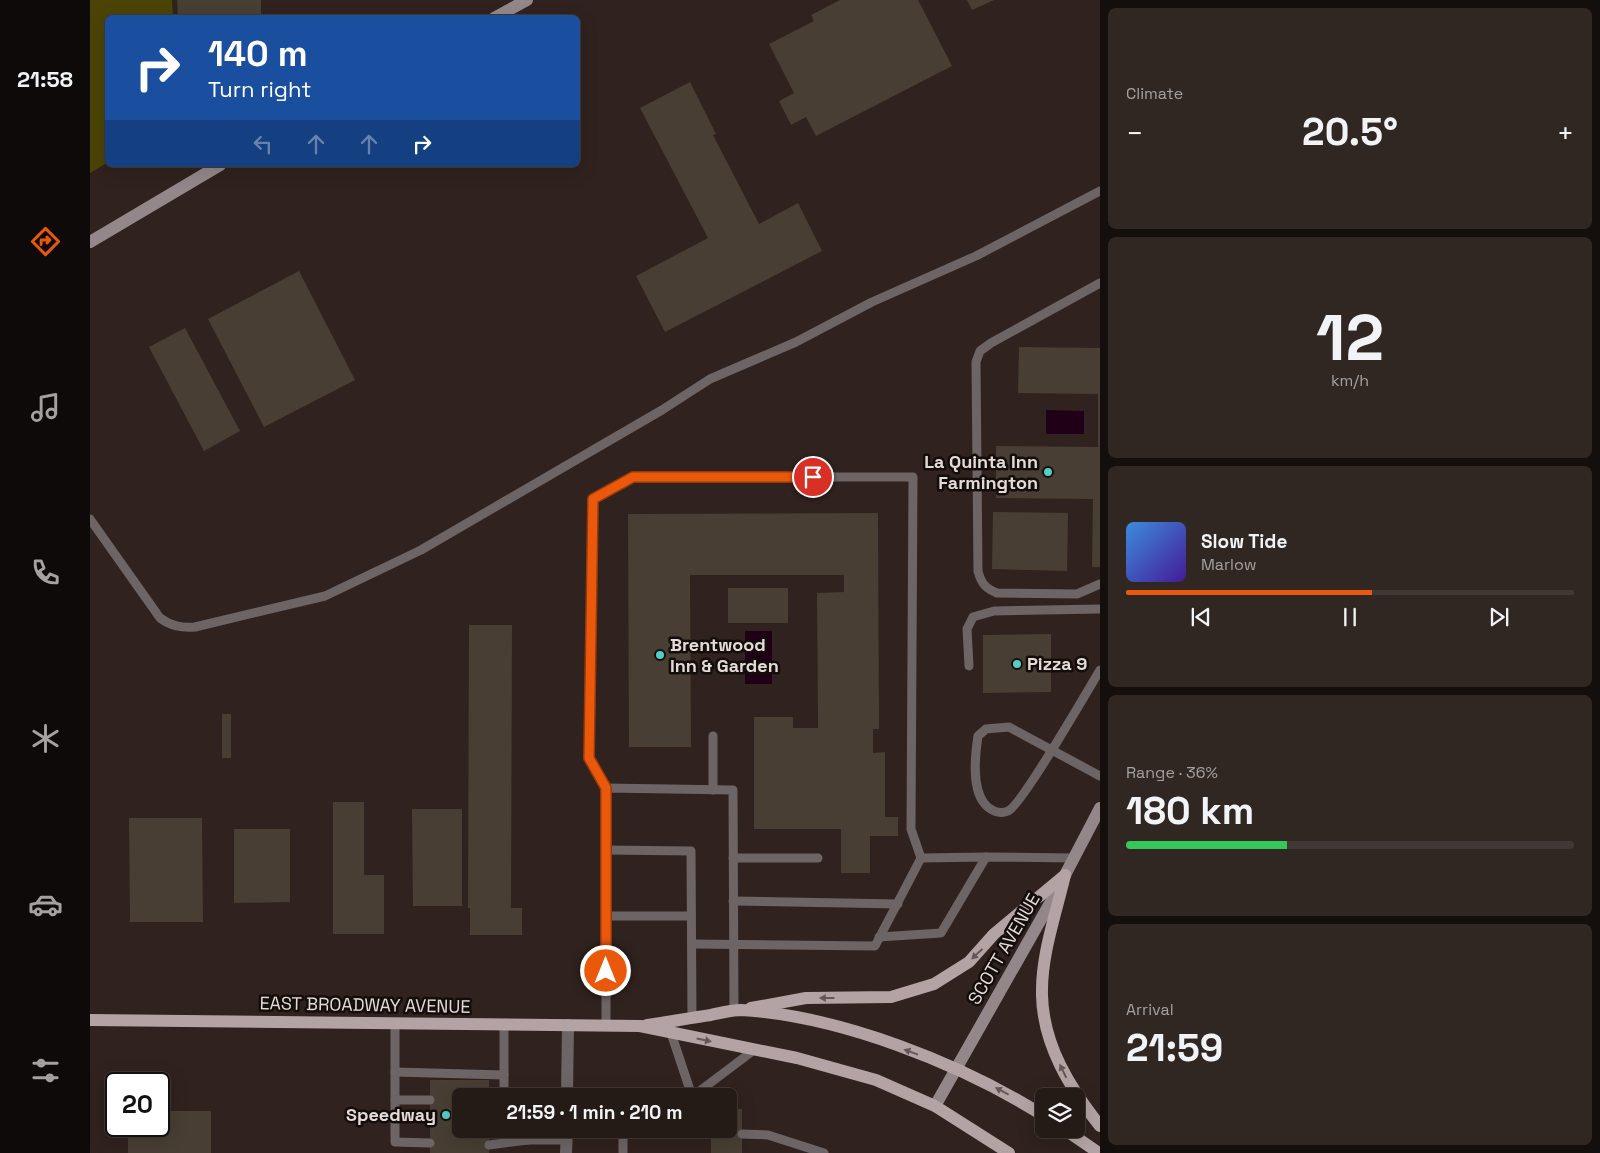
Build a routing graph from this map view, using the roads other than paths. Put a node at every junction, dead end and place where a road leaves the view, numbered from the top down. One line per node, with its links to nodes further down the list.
1 (527, 0): 2 (main road)
2 (500, 15)
3 (217, 167): 5 (main road)
4 (1100, 191): 7 (lane)
5 (90, 242)
6 (1100, 283): 8 (lane)
7 (90, 519)
8 (1100, 584)
9 (1100, 609): 10 (lane)
10 (968, 666)
11 (1100, 670): 13 (lane)
12 (713, 736): 16 (lane)
13 (1051, 750): 13 (lane); 14 (lane)
14 (1100, 776)
15 (606, 788): 16 (lane); 18 (lane); 22 (lane)
16 (713, 790): 20 (lane)
17 (1100, 808): 23 (main road, SCOTT AVENUE)
18 (606, 850): 27 (lane); 28 (lane)
19 (986, 857): 22 (lane); 23 (lane); 29 (lane)
20 (733, 858): 21 (lane); 25 (lane)
21 (818, 858)
22 (921, 858): 26 (lane)
23 (1074, 858): 24 (main road, SCOTT AVENUE)
24 (1065, 875): 32 (main road, one-way to 32); 42 (main road, SCOTT AVENUE); 53 (main road, one-way to 24)
25 (733, 901): 26 (lane); 31 (lane)
26 (898, 904): 29 (lane)
27 (606, 916): 28 (lane); 38 (lane)
28 (691, 916): 30 (lane)
29 (880, 937): 31 (lane)
30 (692, 944): 31 (lane); 33 (lane)
31 (734, 944): 32 (lane)
32 (736, 1011): 33 (main road, EAST BROADWAY AVENUE); 42 (main road, EAST BROADWAY AVENUE, one-way to 32)
33 (692, 1018): 39 (main road, EAST BROADWAY AVENUE)
34 (90, 1020): 35 (main road, EAST BROADWAY AVENUE)
35 (395, 1023): 36 (main road, EAST BROADWAY AVENUE); 43 (lane)
36 (504, 1024): 37 (main road, EAST BROADWAY AVENUE); 44 (lane)
37 (568, 1025): 38 (main road, EAST BROADWAY AVENUE); 46 (street)
38 (606, 1026): 39 (main road, EAST BROADWAY AVENUE)
39 (640, 1026): 40 (main road, EAST BROADWAY AVENUE)
40 (671, 1033): 41 (main road, EAST BROADWAY AVENUE, one-way to 41); 47 (lane)
41 (754, 1050): 48 (lane); 51 (main road, EAST BROADWAY AVENUE)
42 (956, 1069): 51 (main road, SCOTT AVENUE); 52 (main road, EAST BROADWAY AVENUE, one-way to 42)
43 (395, 1072): 44 (lane); 49 (lane)
44 (504, 1075): 45 (lane)
45 (504, 1088)
46 (567, 1088)
47 (689, 1088)
48 (703, 1088)
49 (395, 1100): 50 (lane); 59 (lane)
50 (430, 1100)
51 (935, 1106): 63 (main road, EAST BROADWAY AVENUE)
52 (1035, 1111)
53 (1100, 1126)
54 (742, 1134): 62 (lane)
55 (623, 1138): 61 (lane)
56 (1077, 1138): 64 (main road)
57 (528, 1140): 58 (lane); 60 (lane)
58 (567, 1141)
59 (430, 1143)
60 (489, 1145)
61 (623, 1153)
62 (824, 1153)
63 (1009, 1153)
64 (1098, 1153)

